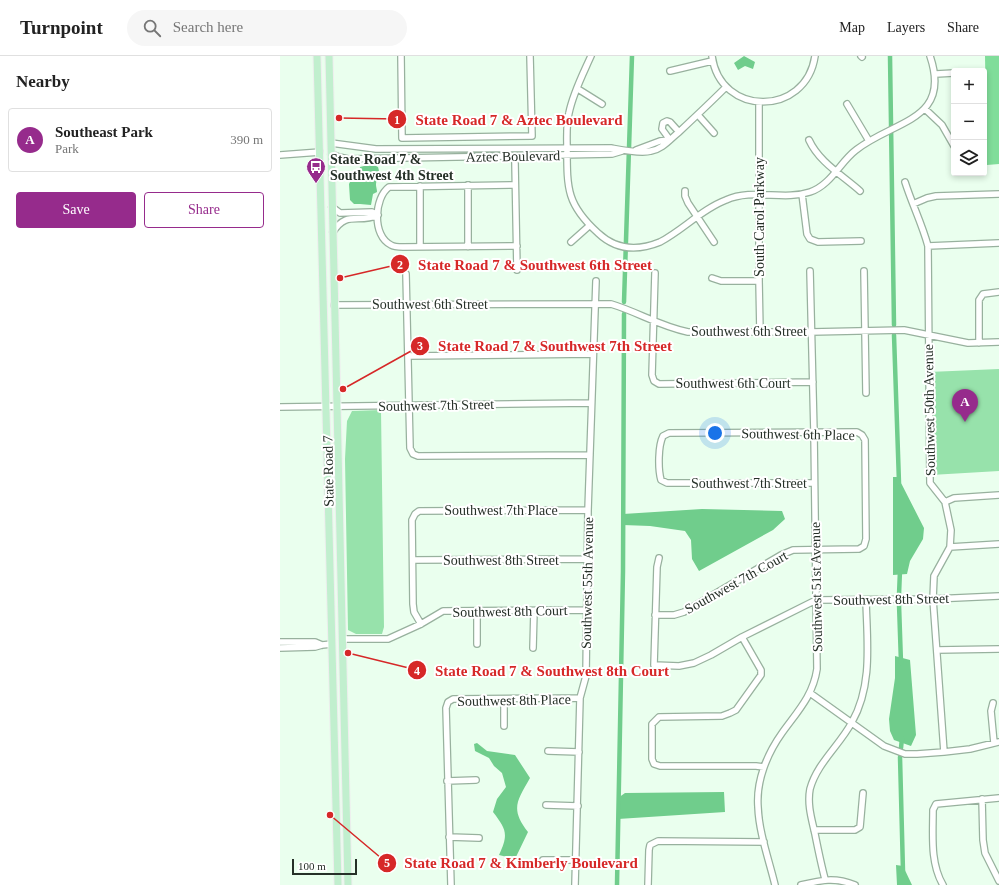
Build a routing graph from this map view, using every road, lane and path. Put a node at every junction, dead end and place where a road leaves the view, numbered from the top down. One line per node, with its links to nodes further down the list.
1 (317, 56): 19 (main road, State Road 7)
2 (329, 56): 26 (main road, State Road 7)
3 (400, 56): 4 (street)
4 (530, 56)
5 (591, 56): 13 (street)
6 (815, 56): 14 (street)
7 (930, 56): 11 (street)
8 (712, 58): 9 (street); 12 (street)
9 (670, 71)
10 (951, 73): 11 (street)
11 (936, 74): 17 (street)
12 (726, 87): 14 (street); 18 (street, Aztec Boulevard)
13 (578, 89): 15 (street); 28 (street)
14 (759, 102): 44 (street, South Carol Parkway)
15 (602, 104)
16 (847, 104): 24 (street)
17 (925, 108): 24 (street); 25 (street)
18 (698, 115): 20 (street, Aztec Boulevard); 21 (street)
19 (319, 131): 29 (main road, State Road 7); 30 (main road)
20 (679, 132): 22 (street, Aztec Boulevard); 22 (street)
21 (714, 133)
22 (670, 140): 28 (street, Aztec Boulevard)
23 (809, 140): 35 (street)
24 (869, 141): 35 (street)
25 (951, 141)
26 (331, 142): 27 (street, Aztec Boulevard); 30 (main road, State Road 7)
27 (532, 148): 28 (street, Aztec Boulevard); 32 (street)
28 (567, 151): 32 (street, Aztec Boulevard); 49 (street)
29 (320, 152): 31 (street); 34 (main road); 67 (main road, State Road 7)
30 (331, 154): 32 (street, Aztec Boulevard); 34 (main road, State Road 7)
31 (280, 155)
32 (533, 155)
33 (515, 163): 38 (street)
34 (332, 171): 46 (main road, State Road 7)
35 (836, 171): 41 (street); 42 (street)
36 (905, 182): 45 (street, Southwest 50th Avenue)
37 (468, 185): 38 (street); 39 (street); 58 (street)
38 (515, 185): 55 (street)
39 (420, 186): 47 (street); 57 (street)
40 (686, 191): 48 (street)
41 (860, 191)
42 (802, 194): 44 (street); 51 (street)
43 (999, 194): 45 (street)
44 (760, 195): 48 (street); 66 (street, South Carol Parkway)
45 (913, 204): 56 (street, Southwest 50th Avenue)
46 (332, 207): 47 (street); 50 (main road, State Road 7)
47 (378, 215): 50 (street); 57 (street)
48 (698, 217): 49 (street); 53 (street)
49 (589, 226): 52 (street)
50 (333, 232): 71 (main road, State Road 7)
51 (861, 241)
52 (571, 242)
53 (714, 242)
54 (999, 243): 56 (street)
55 (517, 246): 58 (street); 59 (street)
56 (928, 246): 76 (street, Southwest 50th Avenue)
57 (420, 247): 58 (street)
58 (468, 247)
59 (517, 270)
60 (810, 271): 75 (street, Southwest 51st Avenue)
61 (864, 271): 73 (street)
62 (655, 273): 72 (street)
63 (406, 274): 69 (street)
64 (712, 278): 66 (street)
65 (596, 281): 70 (street, Southwest 55th Avenue)
66 (759, 281): 74 (street, South Carol Parkway)
67 (323, 287): 71 (main road); 86 (main road, State Road 7)
68 (999, 292): 78 (street)
69 (406, 304): 70 (street, Southwest 6th Street); 71 (street, Southwest 6th Street); 80 (street)
70 (594, 304): 72 (street, Southwest 6th Street); 79 (street, Southwest 55th Avenue)
71 (334, 305): 87 (main road, State Road 7)
72 (653, 322): 74 (street, Southwest 6th Street); 81 (street, Southwest 6th Court)
73 (865, 331): 75 (street, Southwest 6th Street); 76 (street, Southwest 6th Street); 82 (street)
74 (760, 332): 75 (street, Southwest 6th Street)
75 (811, 332): 81 (street, Southwest 51st Avenue)
76 (928, 334): 78 (street, Southwest 6th Street); 93 (street, Southwest 50th Avenue)
77 (999, 342): 78 (street, Southwest 6th Street)
78 (979, 343)
79 (593, 354): 80 (street); 83 (street, Southwest 55th Avenue)
80 (408, 356): 84 (street)
81 (813, 382): 88 (street, Southwest 51st Avenue)
82 (866, 393)
83 (592, 403): 84 (street, Southwest 7th Street); 89 (street, Southwest 55th Avenue)
84 (409, 405): 87 (street, Southwest 7th Street); 89 (street)
85 (280, 407): 86 (street, Southwest 7th Street)
86 (326, 407): 87 (street, Southwest 7th Street); 110 (main road, State Road 7)
87 (337, 407): 113 (main road, State Road 7)
88 (814, 433): 90 (street, Southwest 6th Place); 91 (street, Southwest 51st Avenue); 96 (street, Southwest 6th Place)
89 (590, 455): 94 (street, Southwest 55th Avenue)
90 (661, 480): 91 (street, Southwest 7th Street)
91 (814, 482): 98 (street, Southwest 51st Avenue)
92 (999, 495): 93 (street)
93 (945, 502): 97 (street, Southwest 50th Avenue)
94 (588, 510): 100 (street, Southwest 55th Avenue); 101 (street, Southwest 7th Place)
95 (999, 544): 97 (street)
96 (864, 546): 98 (street, Southwest 7th Court)
97 (950, 547): 103 (street, Southwest 50th Avenue)
98 (816, 549): 104 (street, Southwest 51st Avenue); 109 (street, Southwest 7th Court)
99 (659, 558): 109 (street)
100 (589, 559): 101 (street, Southwest 8th Street); 106 (street, Southwest 55th Avenue)
101 (413, 560): 111 (street)
102 (999, 596): 103 (street, Southwest 8th Street)
103 (933, 599): 105 (street, Southwest 8th Street); 120 (street, Southwest 50th Avenue)
104 (816, 600): 105 (street, Southwest 8th Street); 112 (street, Southwest 8th Street); 123 (street, Southwest 51st Avenue)
105 (866, 600): 127 (street)
106 (588, 610): 108 (street, Southwest 8th Court); 124 (street, Southwest 55th Avenue)
107 (477, 611): 108 (street, Southwest 8th Court); 111 (street, Southwest 8th Court); 116 (street)
108 (534, 611): 119 (street)
109 (655, 615): 112 (street, Southwest 8th Street)
110 (331, 618): 113 (main road); 115 (main road, State Road 7)
111 (421, 624): 113 (street, Southwest 8th Court)
112 (742, 637): 134 (street)
113 (343, 639): 122 (main road, State Road 7)
114 (280, 642): 117 (street)
115 (332, 644): 117 (street); 122 (main road); 129 (main road, State Road 7)
116 (477, 644)
117 (322, 645): 118 (street)
118 (280, 648)
119 (533, 648)
120 (937, 650): 121 (street); 133 (street, Southwest 50th Avenue)
121 (999, 650)
122 (343, 659): 135 (main road, State Road 7)
123 (810, 693): 127 (street); 134 (street, Southwest 51st Avenue)
124 (580, 698): 125 (street, Southwest 8th Place); 132 (street, Southwest 55th Avenue)
125 (504, 699): 128 (street); 137 (street, Southwest 8th Place)
126 (993, 703): 130 (street)
127 (852, 722): 133 (street); 143 (street)
128 (504, 726)
129 (334, 738): 135 (main road); 151 (main road, State Road 7)
130 (996, 742): 133 (street)
131 (548, 751): 132 (street)
132 (579, 752): 142 (street, Southwest 55th Avenue)
133 (944, 752)
134 (764, 767): 146 (street, Southwest 51st Avenue)
135 (346, 768): 152 (main road, State Road 7)
136 (476, 780): 137 (street)
137 (447, 781): 144 (street)
138 (862, 793): 143 (street)
139 (999, 798): 140 (street)
140 (982, 799): 150 (street); 159 (street)
141 (546, 805): 142 (street)
142 (578, 806): 148 (street, Southwest 55th Avenue)
143 (814, 830): 149 (street)
144 (449, 837): 145 (street); 153 (street)
145 (479, 838)
146 (764, 842): 155 (street); 156 (street, Southwest 51st Avenue)
147 (543, 860): 148 (street)
148 (576, 860): 154 (street, Southwest 55th Avenue)
149 (825, 879): 157 (street); 158 (street)
150 (999, 881)
151 (338, 885)
152 (348, 885)
153 (450, 885)
154 (575, 885)
155 (648, 885)
156 (775, 885)
157 (801, 885)
158 (855, 885)
159 (943, 885)

